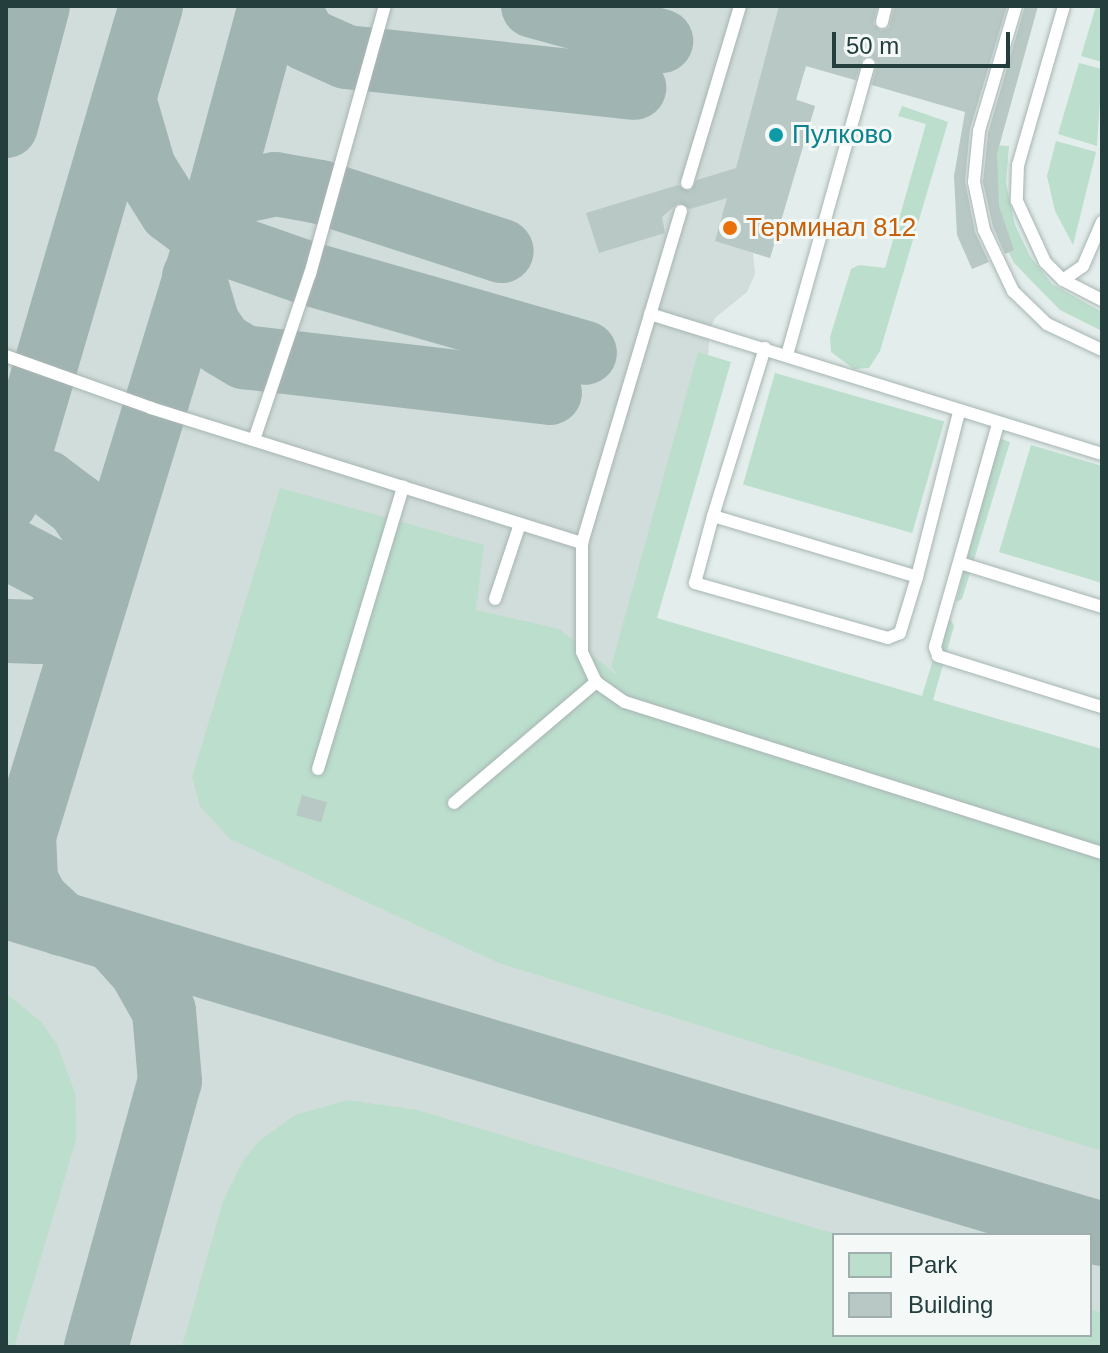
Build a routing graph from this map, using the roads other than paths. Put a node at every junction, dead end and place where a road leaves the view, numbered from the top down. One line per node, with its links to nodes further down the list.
1 (385, 6): 20 (lane)
2 (740, 6): 8 (lane)
3 (886, 6): 6 (lane)
4 (1016, 6): 15 (lane)
5 (1064, 6): 11 (lane)
6 (882, 22)
7 (869, 64): 16 (lane)
8 (687, 183)
9 (681, 211): 13 (lane)
10 (1102, 222): 11 (lane)
11 (1063, 280): 12 (lane)
12 (1102, 300)
13 (650, 314): 14 (lane); 25 (lane)
14 (765, 348): 16 (lane); 23 (lane)
15 (1102, 350)
16 (787, 355): 18 (lane)
17 (6, 356): 20 (lane)
18 (959, 412): 19 (lane); 27 (lane)
19 (998, 424): 21 (lane); 26 (lane)
20 (254, 440): 22 (lane)
21 (1102, 454)
22 (403, 487): 24 (lane); 32 (lane)
23 (713, 516): 27 (lane); 27 (lane)
24 (520, 524): 25 (lane); 28 (lane)
25 (582, 543): 30 (lane)
26 (960, 563): 29 (lane); 31 (lane)
27 (917, 577)
28 (495, 599)
29 (1102, 607)
30 (596, 682): 33 (lane); 34 (lane)
31 (1102, 707)
32 (318, 769)
33 (454, 803)
34 (1102, 853)

